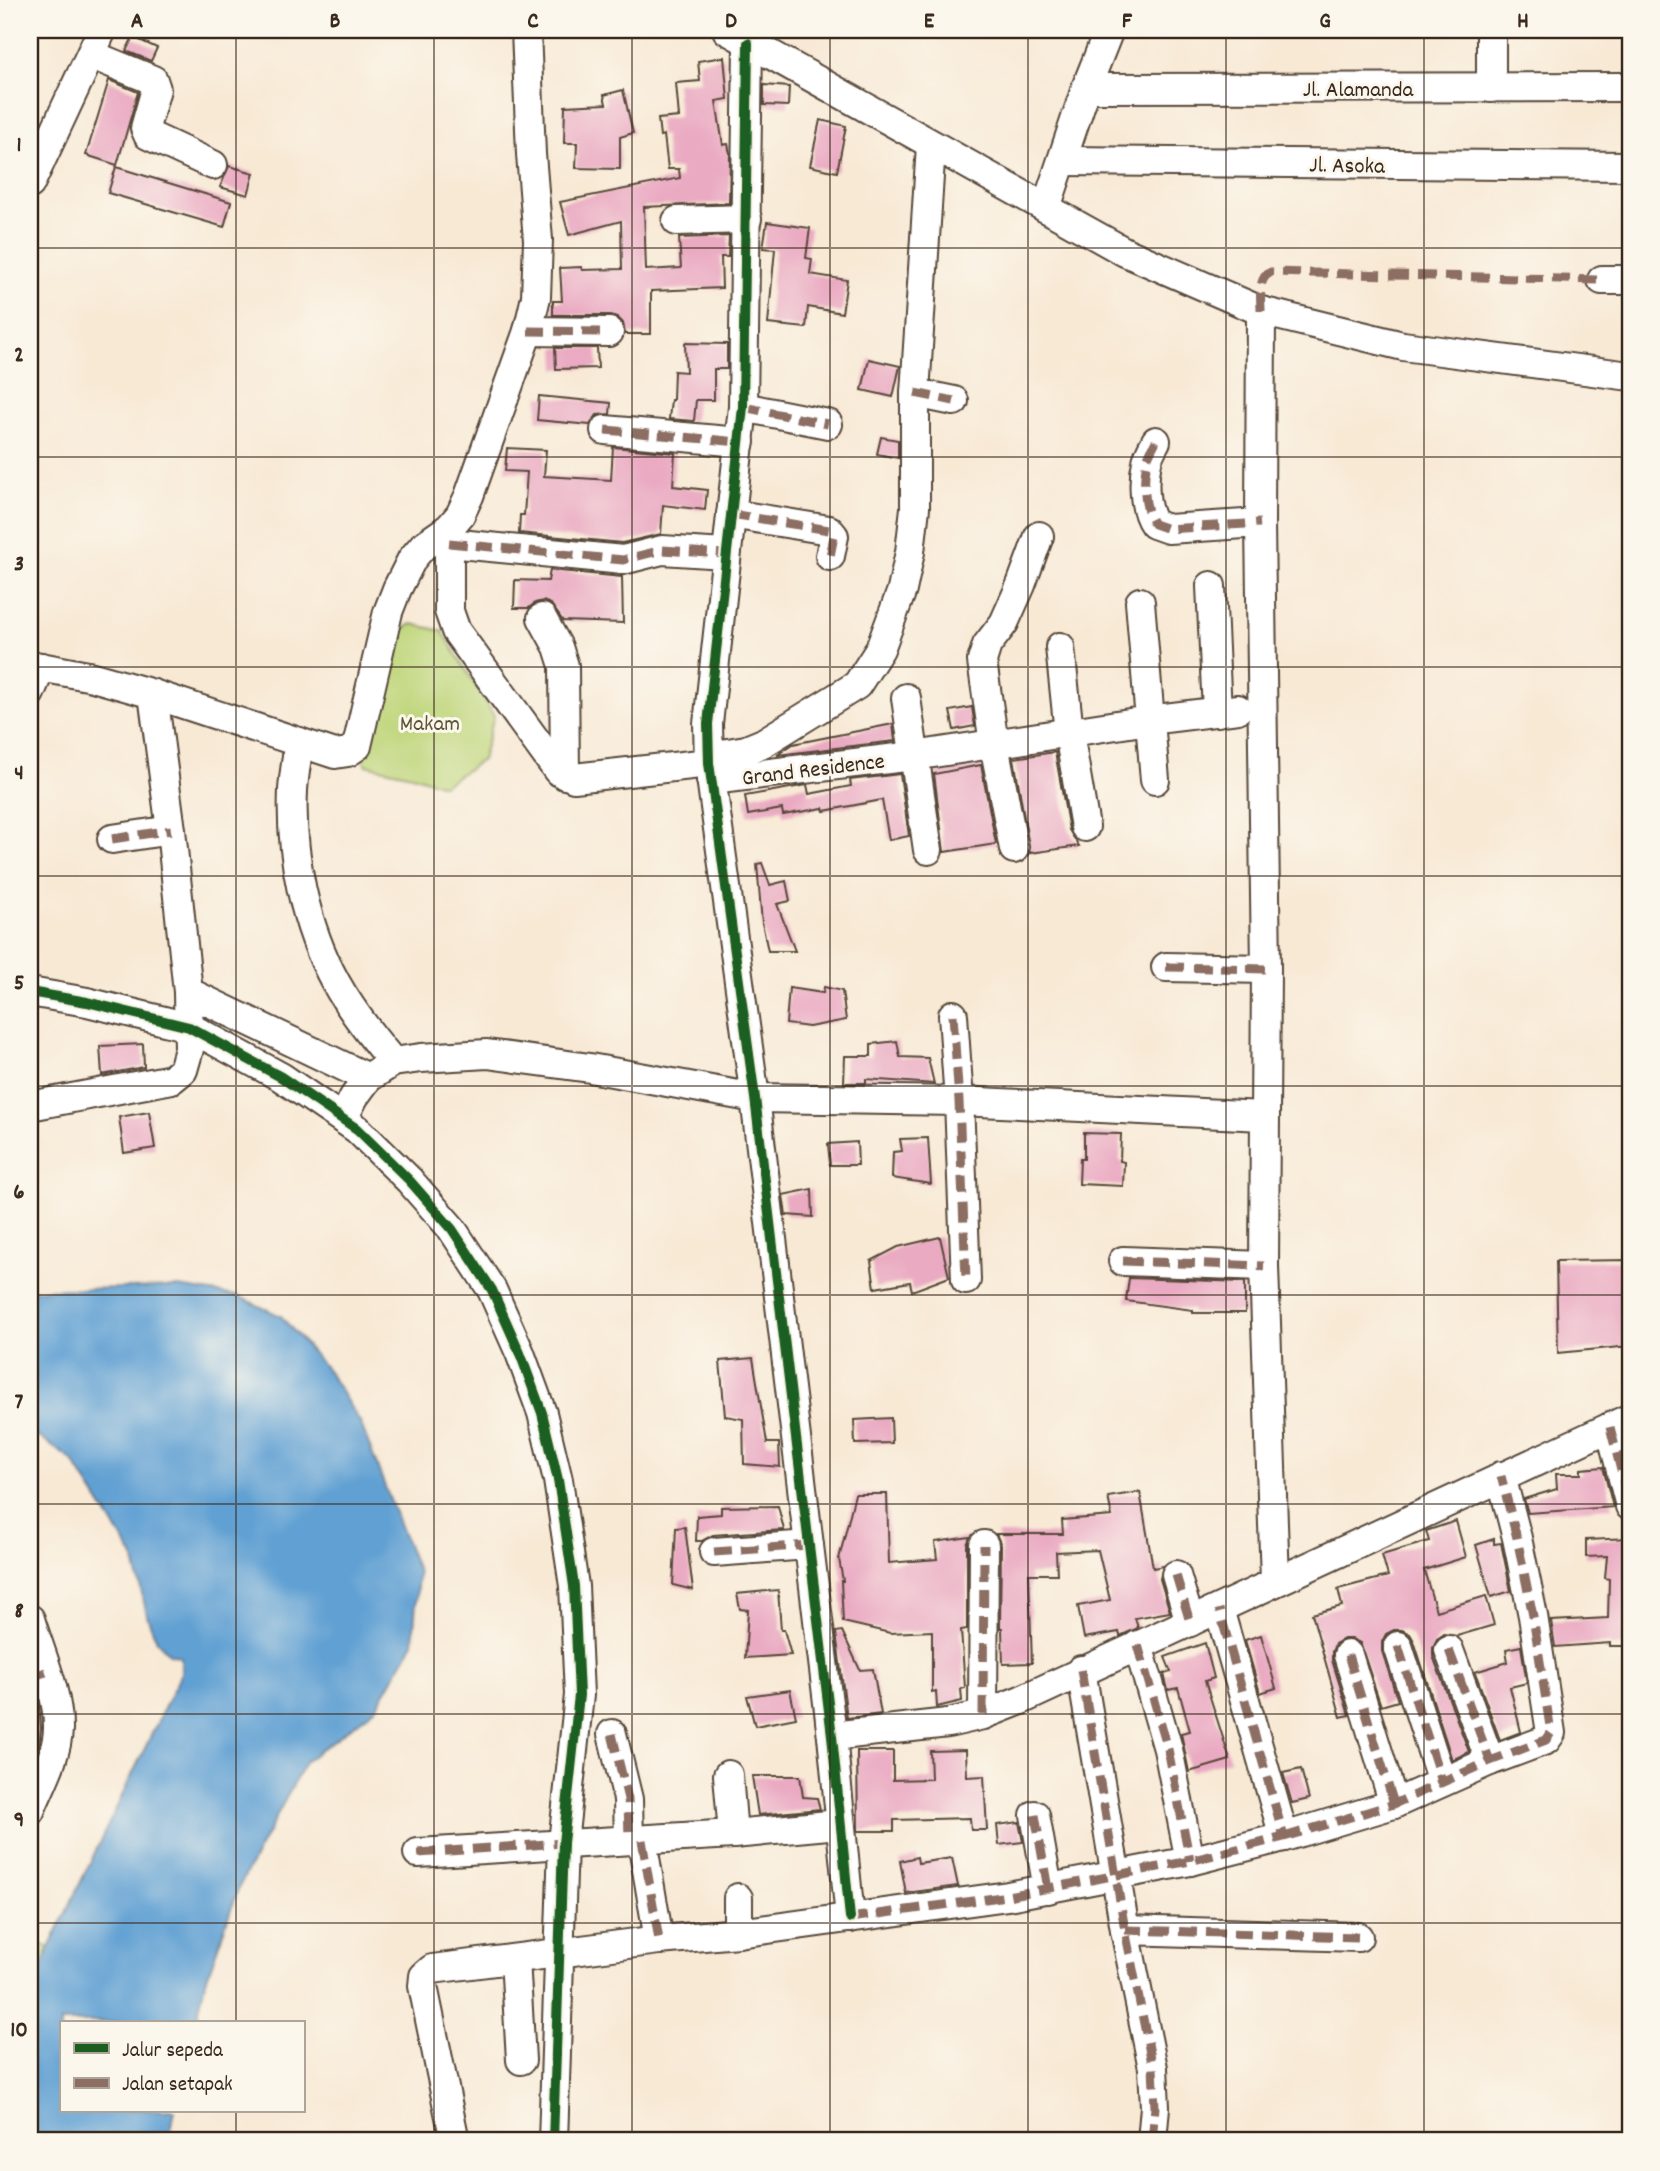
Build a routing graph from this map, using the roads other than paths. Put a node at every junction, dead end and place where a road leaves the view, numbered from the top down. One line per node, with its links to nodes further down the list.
1 (526, 30): 20 (street)
2 (1109, 30): 7 (street)
3 (1492, 30): 8 (street)
4 (737, 36): 9 (street); 15 (street)
5 (97, 42): 11 (street); 13 (street)
6 (1630, 87): 8 (street, Jl. Alamanda)
7 (1086, 88): 8 (street, Jl. Alamanda); 10 (street)
8 (1491, 88)
9 (931, 145): 14 (street); 23 (street)
10 (1063, 161): 12 (street, Jl. Asoka); 14 (street)
11 (213, 165)
12 (1630, 166)
13 (30, 184)
14 (1046, 208): 19 (street)
15 (747, 219): 16 (street); 25 (street)
16 (677, 221)
17 (1602, 280): 18 (street)
18 (1630, 280)
19 (1261, 311): 22 (street); 31 (street)
20 (528, 331): 21 (street); 32 (street)
21 (609, 332)
22 (1630, 376)
23 (915, 393): 24 (street); 49 (street)
24 (954, 401)
25 (743, 407): 26 (street); 29 (street)
26 (828, 424)
27 (606, 430): 29 (street)
28 (1156, 441): 31 (street)
29 (740, 442): 30 (street)
30 (732, 514): 34 (street); 35 (street)
31 (1260, 523): 58 (street)
32 (449, 536): 34 (street); 46 (street); 50 (street)
33 (1038, 536): 47 (street)
34 (725, 554): 49 (street)
35 (830, 556)
36 (1211, 586): 44 (street, Grand Residence)
37 (1140, 602): 44 (street)
38 (542, 618): 50 (street)
39 (1060, 646): 45 (street)
40 (35, 666): 41 (street); 42 (street)
41 (30, 693)
42 (153, 694): 46 (street); 53 (street)
43 (906, 698): 48 (street, Grand Residence)
44 (1149, 720): 45 (street, Grand Residence); 51 (street)
45 (1069, 733): 47 (street, Grand Residence); 52 (street)
46 (299, 742): 63 (street)
47 (994, 744): 48 (street, Grand Residence); 55 (street)
48 (914, 756): 49 (street, Grand Residence); 56 (street, Grand Residence)
49 (710, 766): 50 (street); 65 (street)
50 (565, 775)
51 (1155, 780)
52 (1086, 827)
53 (171, 830): 54 (street); 60 (street)
54 (111, 839)
55 (1014, 849)
56 (928, 850)
57 (1166, 967): 58 (street)
58 (1266, 969): 68 (street)
59 (30, 992): 62 (street)
60 (188, 992): 62 (street); 64 (street)
61 (953, 1015): 66 (street)
62 (189, 1027): 67 (street); 69 (street)
63 (393, 1062): 64 (street); 65 (street)
64 (368, 1078): 69 (street)
65 (755, 1098): 66 (street); 76 (street)
66 (959, 1101): 68 (street); 72 (street)
67 (30, 1105)
68 (1264, 1116): 71 (street)
69 (343, 1119): 103 (street)
70 (1123, 1261): 71 (street)
71 (1264, 1266): 80 (street)
72 (966, 1280)
73 (1620, 1423): 74 (street); 75 (street)
74 (1501, 1476): 80 (street); 93 (street)
75 (1630, 1506)
76 (809, 1545): 78 (street); 92 (street)
77 (984, 1545): 90 (street)
78 (714, 1552)
79 (1176, 1575): 83 (street)
80 (1275, 1581): 81 (street)
81 (1219, 1609): 83 (street); 101 (street)
82 (30, 1619): 89 (street)
83 (1190, 1622): 84 (street)
84 (1138, 1645): 88 (street); 105 (street)
85 (1398, 1646): 95 (street)
86 (1449, 1650): 93 (street)
87 (1348, 1655): 97 (street)
88 (1081, 1671): 90 (street); 106 (street)
89 (38, 1674): 96 (street)
90 (983, 1715): 92 (street)
91 (612, 1734): 102 (street)
92 (832, 1736): 99 (street)
93 (1489, 1761): 95 (street)
94 (728, 1775): 100 (street)
95 (1442, 1782): 97 (street)
96 (32, 1794)
97 (1394, 1804): 101 (street)
98 (1035, 1815): 107 (street)
99 (839, 1824): 100 (street); 109 (street)
100 (733, 1834): 102 (street)
101 (1284, 1837): 105 (street)
102 (636, 1840): 103 (street); 113 (street)
103 (563, 1843): 104 (street); 114 (street)
104 (418, 1853)
105 (1190, 1861): 106 (street)
106 (1118, 1876): 107 (street); 110 (street)
107 (1048, 1889): 109 (street)
108 (738, 1898): 111 (street)
109 (850, 1918): 111 (street)
110 (1125, 1930): 112 (street); 119 (street)
111 (738, 1933): 113 (street)
112 (1358, 1937)
113 (659, 1940): 114 (street)
114 (558, 1953): 115 (street); 118 (street)
115 (515, 1959): 116 (street); 117 (street)
116 (521, 2060)
117 (455, 2141)
118 (553, 2141)
119 (1152, 2141)

